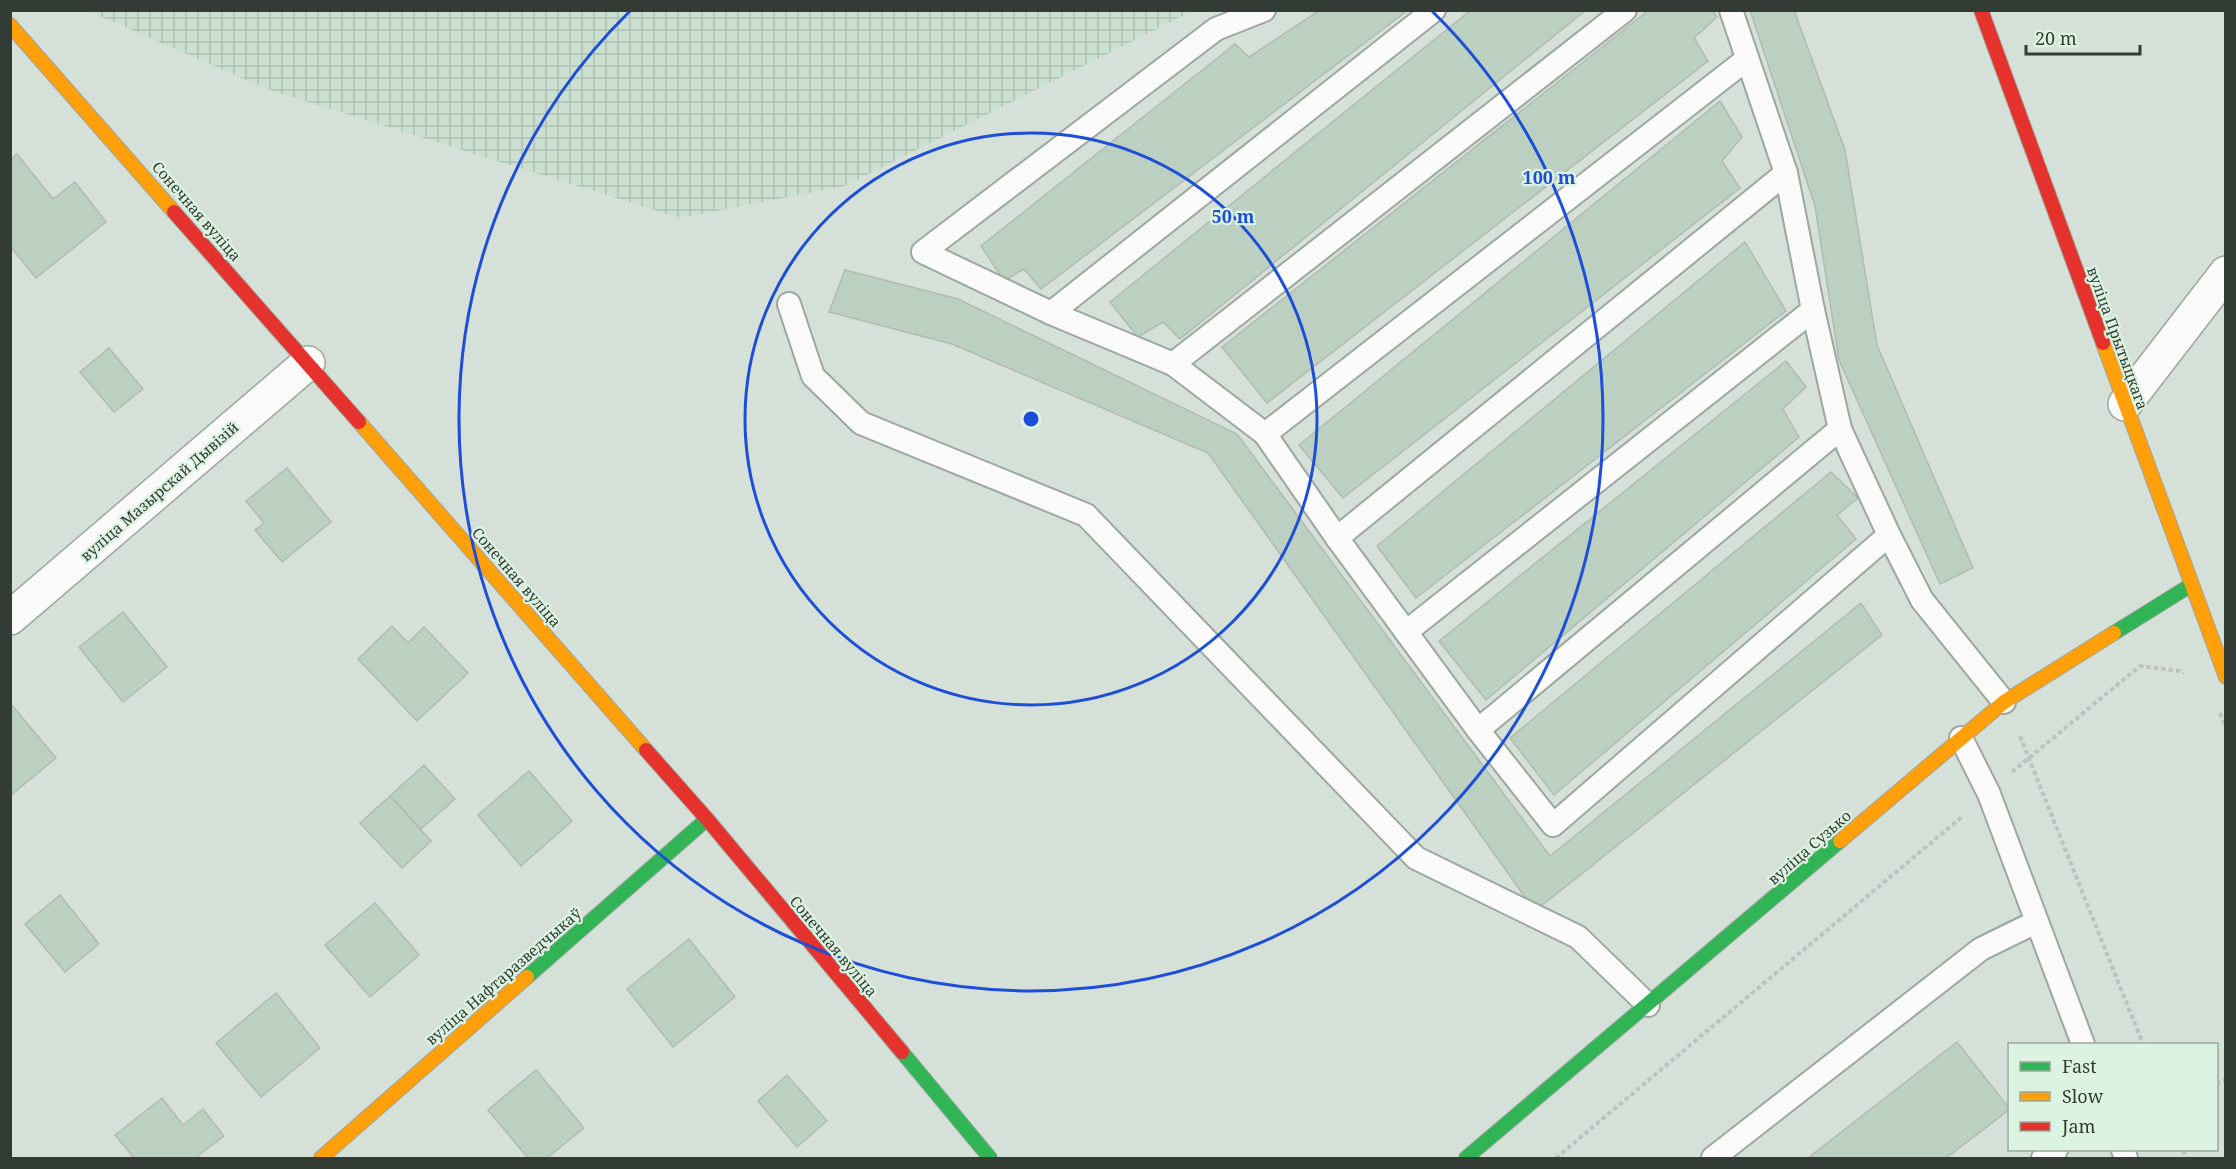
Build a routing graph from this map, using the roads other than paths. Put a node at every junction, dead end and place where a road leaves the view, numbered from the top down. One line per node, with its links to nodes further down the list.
1 (1264, 10): 12 (lane)
2 (1434, 10): 12 (lane)
3 (1625, 10): 14 (lane)
4 (1731, 10): 7 (lane)
5 (1982, 10): 15 (street, вуліца Прытыцкага)
6 (10, 25): 13 (street, Сонечная вуліца)
7 (1747, 59): 8 (lane); 17 (lane)
8 (1786, 173): 11 (lane); 19 (lane)
9 (2226, 273): 15 (street)
10 (789, 304): 29 (lane)
11 (1813, 310): 16 (lane); 22 (lane)
12 (1051, 313): 14 (lane)
13 (308, 363): 21 (street, вуліца Мазырскай Дывізій); 27 (street, Сонечная вуліца)
14 (1173, 364): 17 (lane)
15 (2124, 404): 20 (street, вуліца Прытыцкага)
16 (1840, 429): 18 (lane); 25 (lane)
17 (1265, 434): 19 (lane)
18 (1889, 535): 24 (lane); 25 (lane)
19 (1337, 538): 22 (lane)
20 (2191, 585): 23 (street, вуліца Прытыцкага); 24 (street, вуліца Сузько)
21 (10, 618)
22 (1406, 632): 25 (lane)
23 (2226, 677)
24 (2004, 702): 26 (street, вуліца Сузько)
25 (1478, 730)
26 (1961, 738): 28 (lane); 29 (street, вуліца Сузько)
27 (707, 819): 31 (street, вуліца Нафтаразведчыкаў); 32 (street, Сонечная вуліца)
28 (2036, 922): 30 (lane); 34 (lane)
29 (1648, 1005): 33 (street, вуліца Сузько)
30 (2083, 1043)
31 (321, 1158)
32 (990, 1158)
33 (1466, 1158)
34 (1713, 1158)

